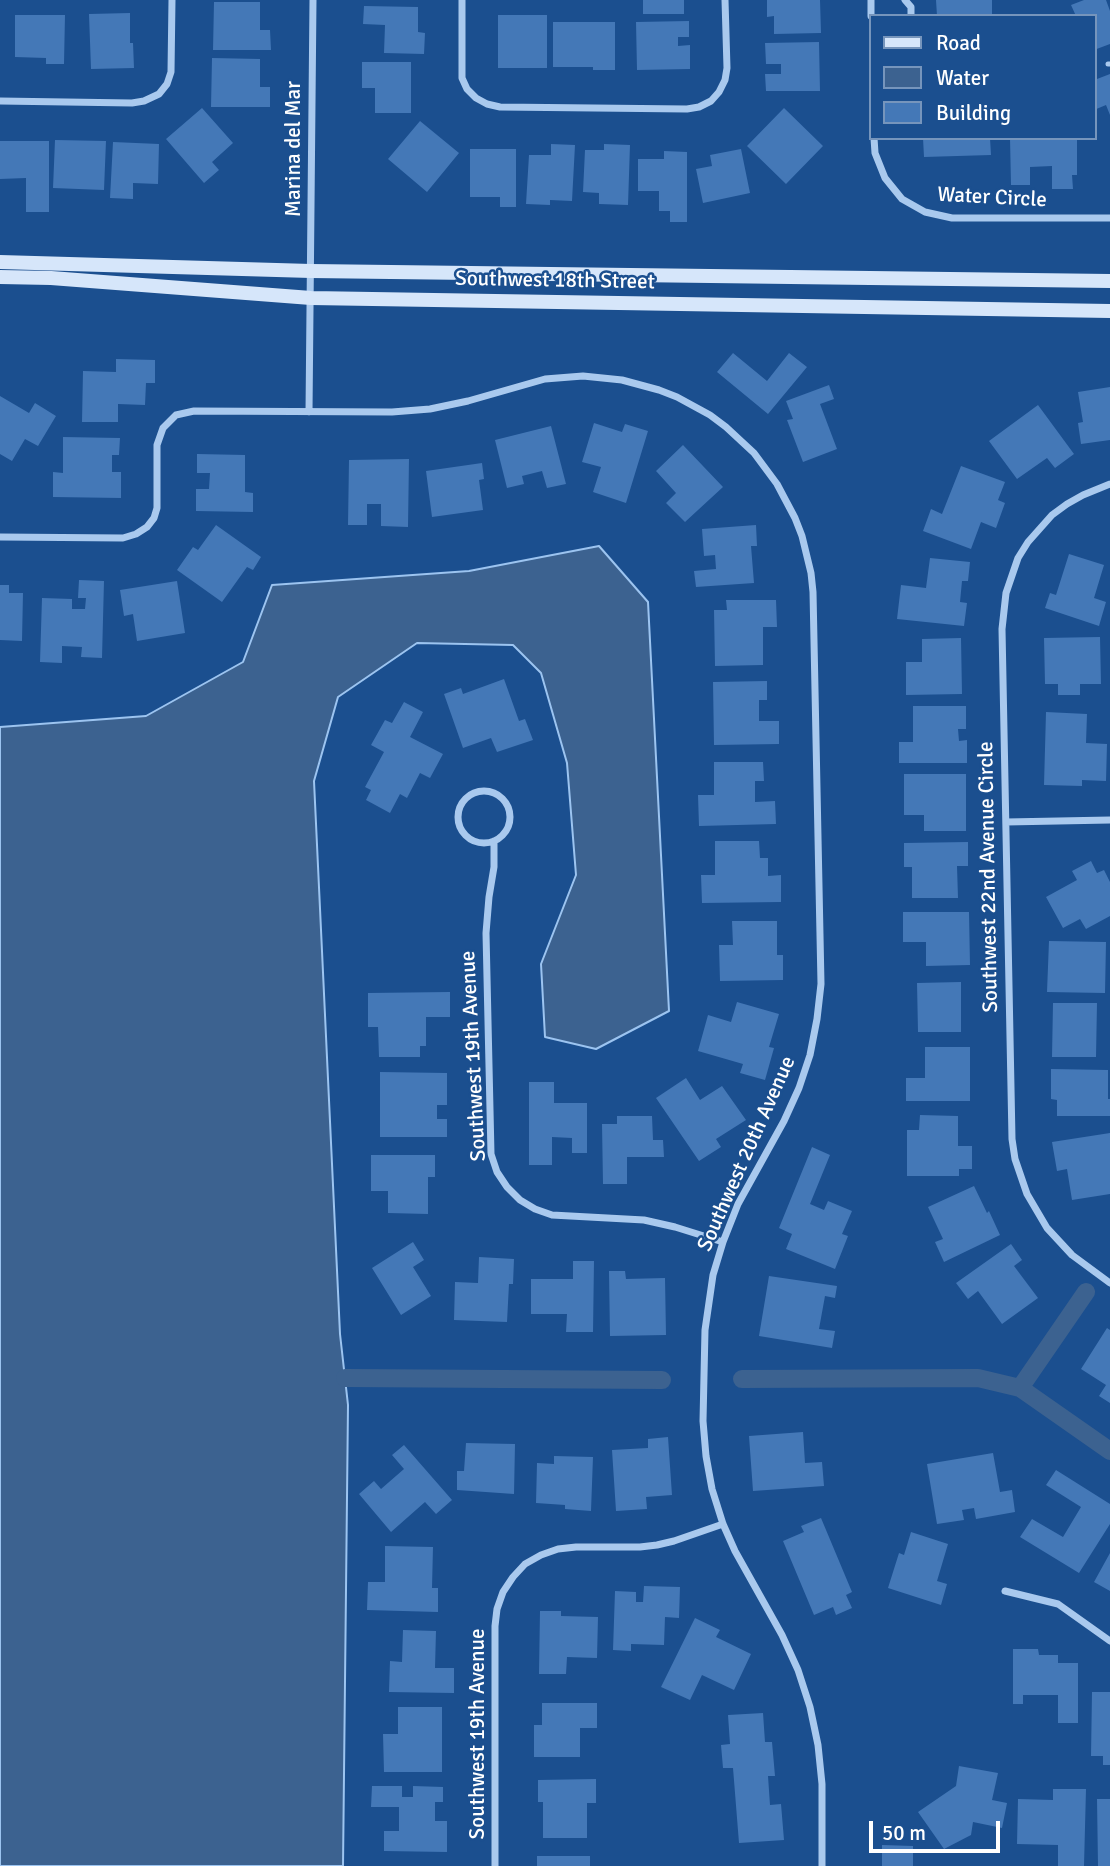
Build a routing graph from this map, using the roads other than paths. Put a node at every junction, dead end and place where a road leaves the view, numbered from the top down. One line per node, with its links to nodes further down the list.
1 (173, 0): 5 (street)
2 (313, 0): 9 (street, Marina del Mar)
3 (462, 0): 4 (street)
4 (726, 0)
5 (0, 101)
6 (874, 140): 7 (street, Water Circle)
7 (1110, 218)
8 (0, 262): 9 (main road, Southwest 18th Street)
9 (311, 271): 11 (main road, Southwest 18th Street); 12 (street, Marina del Mar)
10 (0, 277): 12 (main road, Southwest 18th Street)
11 (1110, 281)
12 (311, 299): 13 (main road, Southwest 18th Street); 14 (street, Marina del Mar)
13 (1110, 311)
14 (309, 412): 17 (street, Southwest 20th Avenue); 22 (street, Southwest 20th Avenue)
15 (1110, 484): 20 (street, Southwest 22nd Avenue Circle)
16 (0, 530): 17 (street)
17 (11, 536): 18 (street)
18 (0, 537)
19 (1110, 820): 20 (street)
20 (1006, 822): 23 (street, Southwest 22nd Avenue Circle)
21 (494, 841): 21 (street, Southwest 19th Avenue); 22 (street, Southwest 19th Avenue)
22 (723, 1242): 24 (street, Southwest 20th Avenue)
23 (1110, 1283)
24 (723, 1524): 27 (street, Southwest 19th Avenue); 28 (street, Southwest 20th Avenue)
25 (1004, 1591): 26 (street)
26 (1110, 1640)
27 (495, 1866)
28 (822, 1866)

